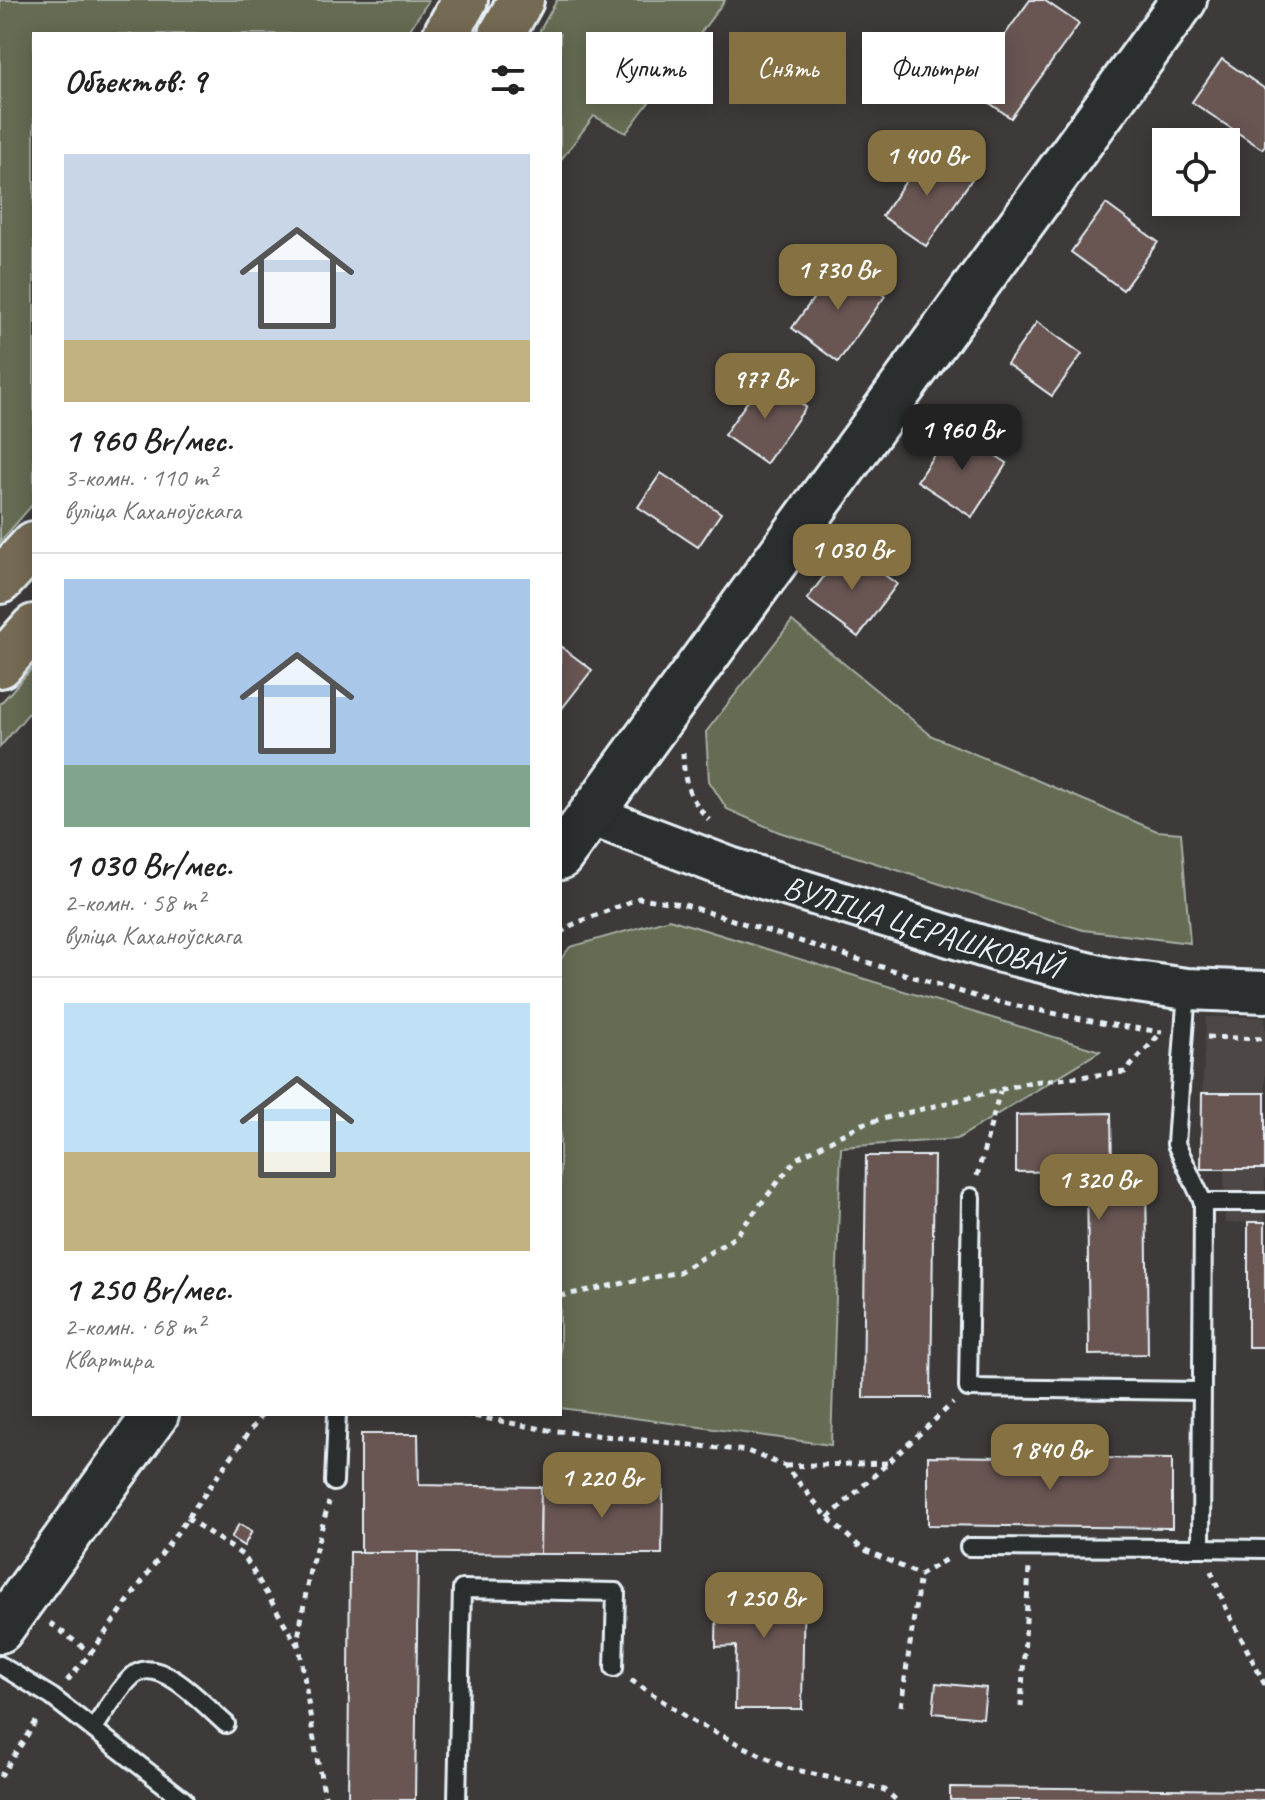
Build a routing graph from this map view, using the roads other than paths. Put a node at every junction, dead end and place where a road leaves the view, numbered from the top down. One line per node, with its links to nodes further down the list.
1 (465, 0): 4 (main road)
2 (521, 0): 5 (main road)
3 (1184, 0): 10 (main road)
4 (447, 32)
5 (503, 32)
6 (32, 546): 7 (main road)
7 (0, 581)
8 (32, 629): 9 (main road)
9 (0, 665)
10 (591, 815): 11 (main road); 12 (street, ВУЛІЦА ЦЕРАШКОВАЙ)
11 (562, 854)
12 (1187, 989): 13 (street, ВУЛІЦА ЦЕРАШКОВАЙ); 15 (lane)
13 (1265, 992)
14 (971, 1197): 17 (lane)
15 (1203, 1202): 16 (lane); 17 (lane)
16 (1265, 1202)
17 (1201, 1391): 22 (lane)
18 (155, 1416): 24 (main road)
19 (337, 1416): 20 (lane)
20 (334, 1482)
21 (969, 1547): 22 (lane)
22 (1201, 1548): 23 (lane)
23 (1265, 1549)
24 (0, 1630)
25 (0, 1665): 28 (lane)
26 (614, 1668): 30 (lane)
27 (226, 1724): 28 (lane)
28 (94, 1728): 29 (lane)
29 (184, 1800)
30 (457, 1800)

